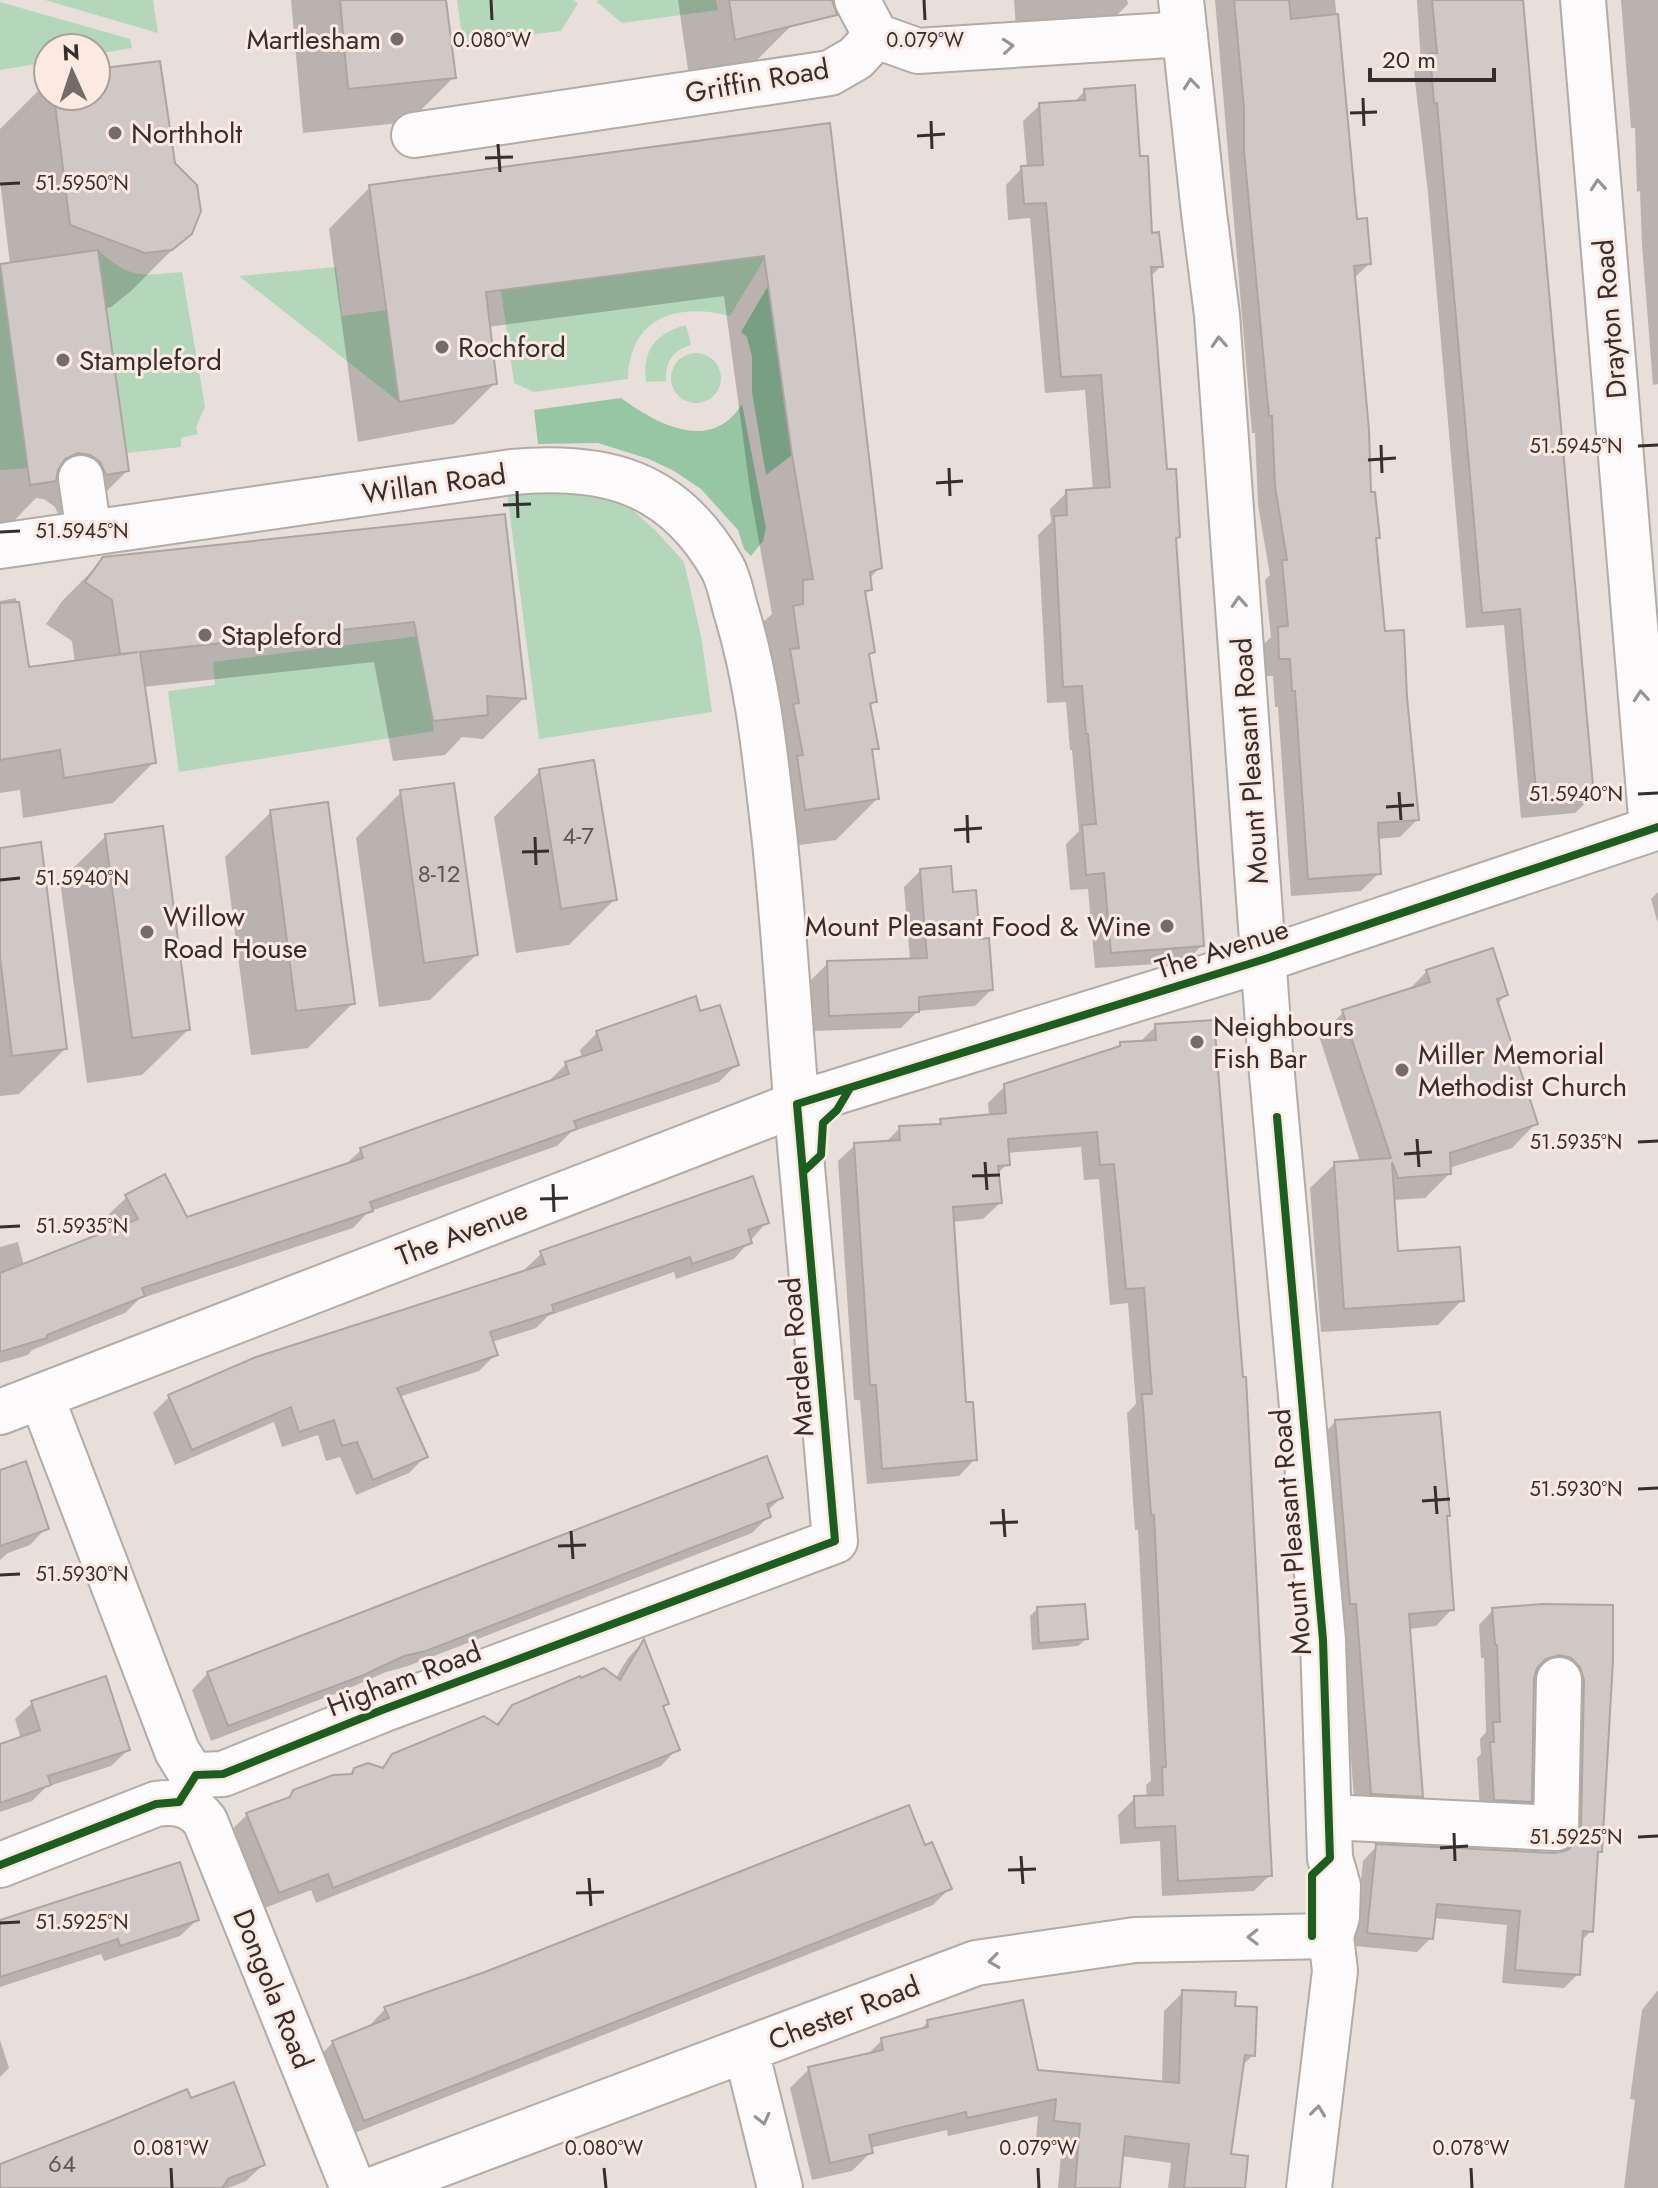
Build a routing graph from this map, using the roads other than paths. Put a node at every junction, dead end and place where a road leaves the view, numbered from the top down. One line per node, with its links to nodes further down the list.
1 (1583, 0): 8 (street, Drayton Road, one-way to 1)
2 (1183, 17): 3 (street, Griffin Road, one-way to 2); 9 (street, Mount Pleasant Road, one-way to 2)
3 (866, 18): 4 (street, Griffin Road)
4 (414, 135)
5 (81, 478): 6 (street)
6 (89, 533): 7 (street, Willan Road); 10 (street, Willan Road)
7 (0, 546)
8 (1655, 828): 9 (street, The Avenue)
9 (1265, 959): 10 (street, The Avenue); 16 (street, Mount Pleasant Road)
10 (797, 1104): 11 (street, The Avenue); 13 (street, Marden Road)
11 (41, 1396): 12 (street, The Avenue); 15 (street, Dongola Road)
12 (0, 1412)
13 (835, 1541): 15 (street, Higham Road)
14 (1559, 1680): 16 (street)
15 (188, 1789): 17 (street, Higham Road); 20 (street, Dongola Road)
16 (1329, 1817): 18 (street, Mount Pleasant Road)
17 (0, 1865)
18 (1331, 1936): 19 (street, Chester Road, one-way to 19); 23 (street, Mount Pleasant Road, one-way to 18)
19 (746, 2050): 21 (street, Chester Road); 22 (street, one-way to 22)
20 (353, 2188)
21 (377, 2188)
22 (780, 2188)
23 (1309, 2188)

